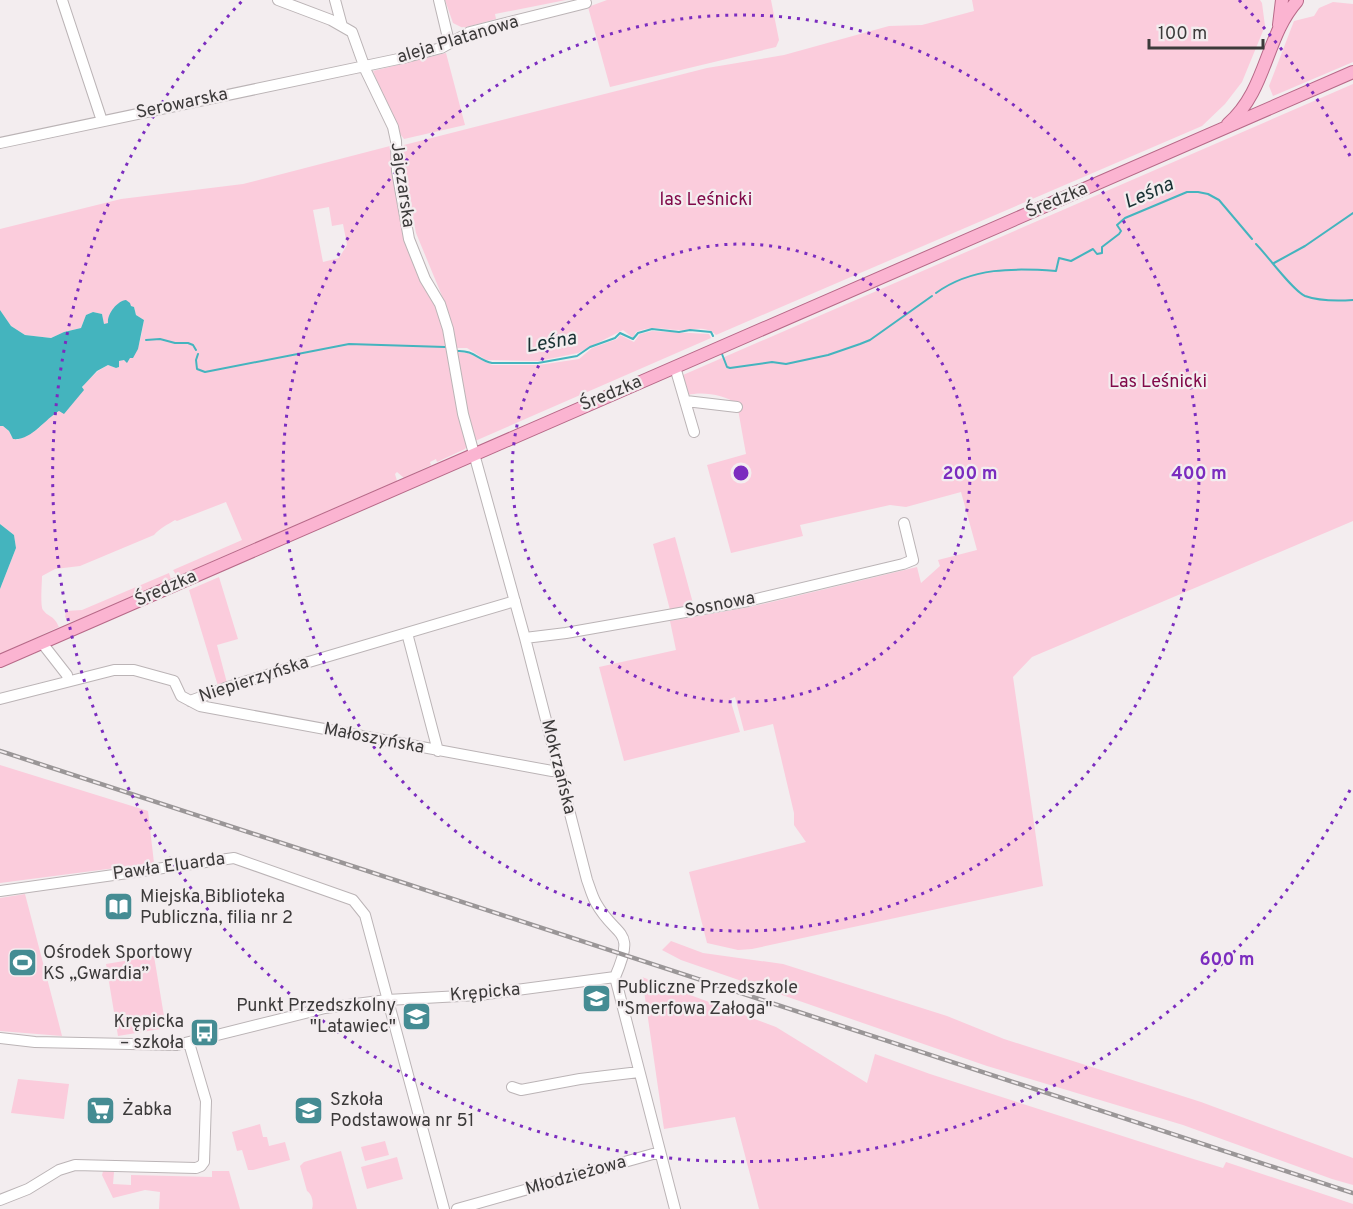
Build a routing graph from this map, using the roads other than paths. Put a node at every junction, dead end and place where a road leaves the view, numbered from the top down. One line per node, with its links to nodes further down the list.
1 (62, 0): 13 (street)
2 (278, 0): 8 (street)
3 (335, 0): 8 (street)
4 (439, 0): 10 (street)
5 (1282, 0): 9 (main road)
6 (1298, 0): 9 (main road)
7 (586, 3): 10 (street, aleja Platanowa)
8 (342, 26): 11 (street, Jajczarska)
9 (1278, 32): 14 (main road)
10 (449, 42): 11 (street, aleja Platanowa)
11 (364, 67): 13 (street, Serowarska); 20 (street, Jajczarska)
12 (1353, 72): 14 (main road, Średzka)
13 (102, 122): 15 (street, Serowarska)
14 (1223, 129): 16 (main road, Średzka)
15 (0, 142)
16 (675, 367): 17 (street); 20 (main road, Średzka)
17 (686, 401): 18 (street); 19 (street)
18 (737, 407)
19 (694, 432)
20 (475, 453): 22 (street, Mokrzańska); 25 (main road, Średzka)
21 (904, 522): 24 (street, Sosnowa)
22 (515, 601): 23 (street, Niepierzyńska); 24 (street, Mokrzańska)
23 (407, 633): 29 (street, Niepierzyńska); 30 (street)
24 (525, 638): 31 (street, Mokrzańska)
25 (42, 643): 26 (main road, Średzka); 27 (street)
26 (0, 661)
27 (68, 681): 28 (street, Niepierzyńska); 29 (street, Niepierzyńska)
28 (0, 699)
29 (190, 701): 30 (street, Małoszyńska)
30 (438, 751): 31 (street, Małoszyńska)
31 (559, 770): 33 (street, Mokrzańska)
32 (0, 891): 34 (street, Pawła Eluarda)
33 (615, 977): 34 (street, Krępicka); 37 (street)
34 (387, 1000): 36 (street, Krępicka); 41 (street)
35 (0, 1038): 36 (street, Krępicka)
36 (189, 1043): 40 (street)
37 (639, 1072): 38 (street); 39 (street)
38 (512, 1087)
39 (660, 1152): 42 (street, Młodzieżowa); 43 (street)
40 (0, 1200)
41 (444, 1209)
42 (457, 1209)
43 (675, 1209)

